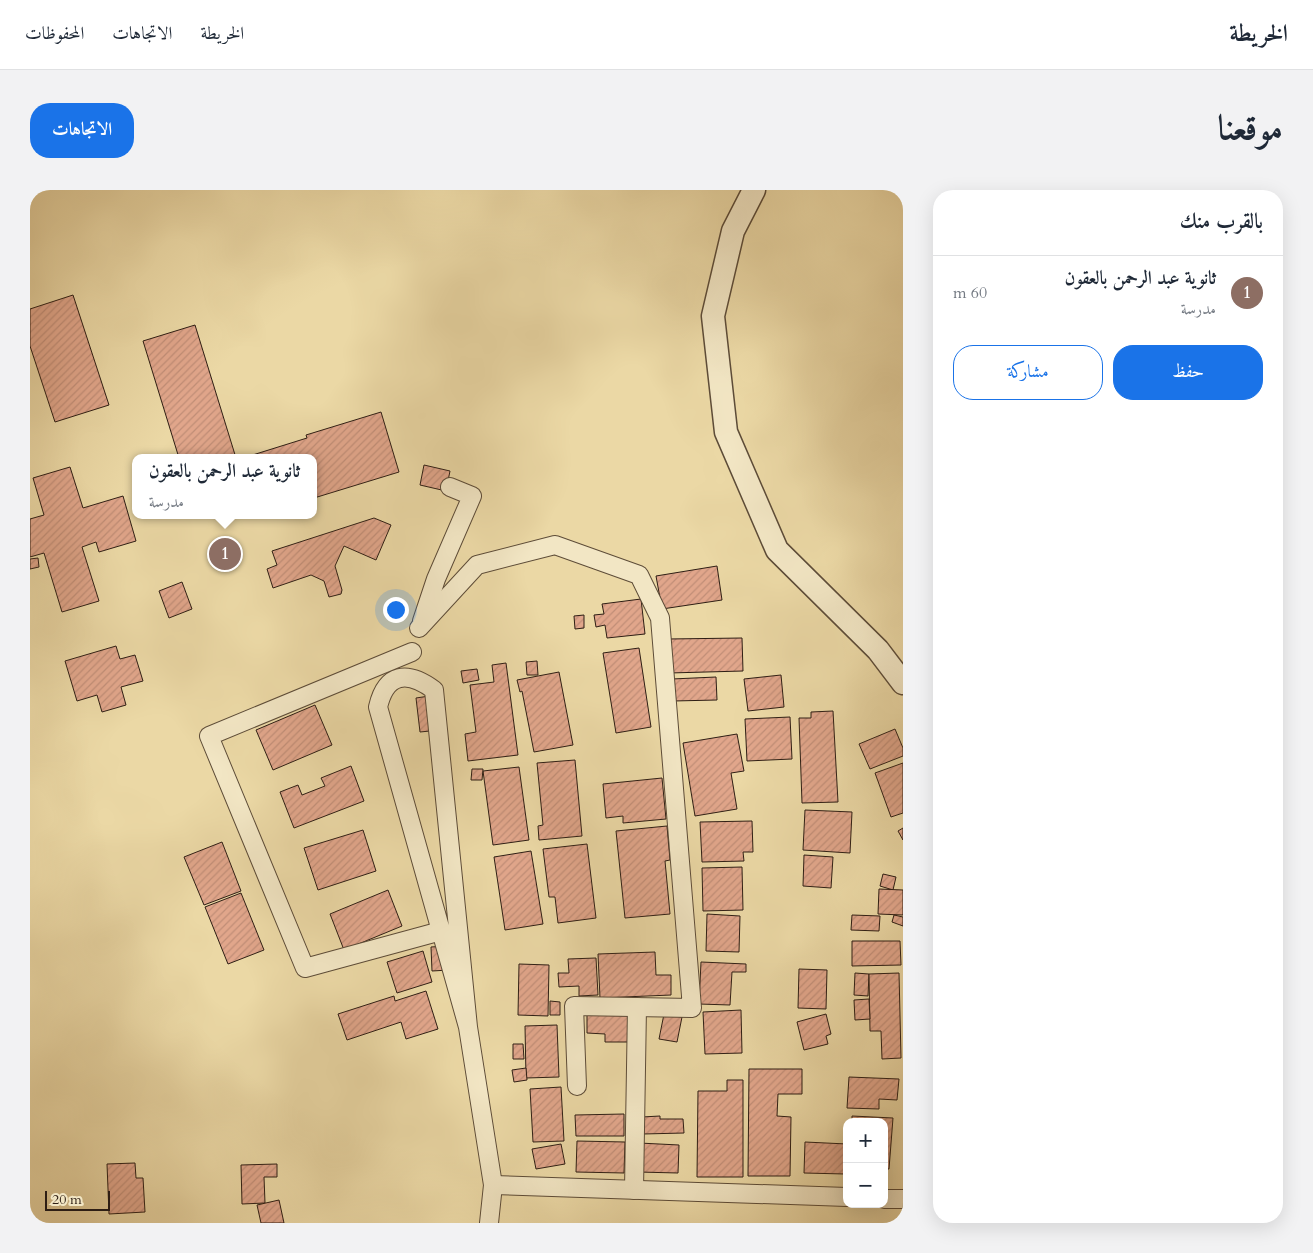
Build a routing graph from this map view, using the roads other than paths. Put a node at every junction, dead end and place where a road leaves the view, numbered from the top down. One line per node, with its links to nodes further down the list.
1 (754, 190): 6 (street)
2 (450, 487): 3 (street)
3 (419, 628): 4 (street); 8 (street)
4 (412, 652): 5 (street); 7 (street)
5 (404, 676): 7 (street); 9 (street)
6 (903, 683)
7 (441, 931): 9 (street)
8 (637, 1007): 10 (street); 12 (street)
9 (468, 1027): 11 (street)
10 (577, 1086)
11 (493, 1185): 12 (street); 16 (street)
12 (634, 1190): 13 (street)
13 (843, 1197)
14 (888, 1198): 15 (street)
15 (903, 1199)
16 (488, 1223)

